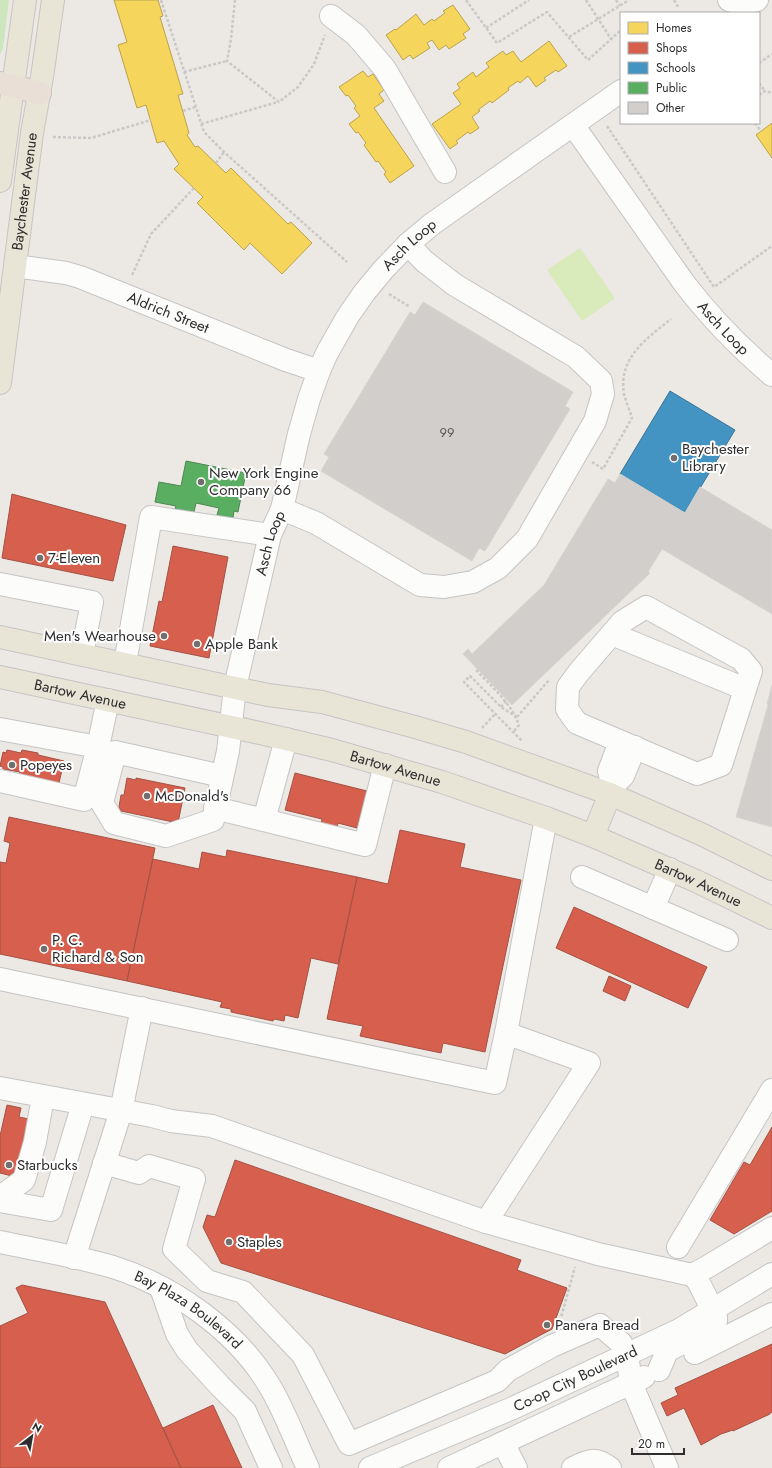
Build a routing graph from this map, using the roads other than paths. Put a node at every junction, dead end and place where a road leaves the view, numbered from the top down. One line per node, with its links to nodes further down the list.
1 (25, 0): 8 (main road, Baychester Avenue)
2 (53, 0): 10 (main road, Baychester Avenue)
3 (721, 0): 6 (street)
4 (729, 0): 5 (street)
5 (748, 5)
6 (716, 12)
7 (331, 16): 12 (street)
8 (7, 85): 10 (highway); 13 (main road, Baychester Avenue)
9 (620, 92): 11 (street)
10 (40, 93): 15 (main road, Baychester Avenue)
11 (573, 125): 14 (street, Asch Loop); 17 (street, Asch Loop)
12 (445, 172)
13 (0, 181)
14 (408, 244): 16 (street, Asch Loop); 19 (street)
15 (15, 266): 16 (street, Aldrich Street); 18 (main road, Baychester Avenue)
16 (319, 371): 19 (street, Asch Loop)
17 (772, 375)
18 (0, 383)
19 (282, 509): 20 (street, Asch Loop)
20 (270, 535): 25 (street); 27 (street, Asch Loop)
21 (0, 584): 24 (street)
22 (612, 634): 28 (street); 28 (street); 33 (street)
23 (0, 637): 24 (main road)
24 (82, 654): 25 (main road)
25 (125, 663): 27 (main road)
26 (0, 677): 29 (main road, Bartow Avenue)
27 (235, 687): 30 (street, Asch Loop); 38 (main road)
28 (745, 689): 33 (street)
29 (108, 700): 30 (main road, Bartow Avenue); 34 (street)
30 (231, 726): 32 (main road, Bartow Avenue); 36 (street, Asch Loop)
31 (0, 729): 34 (street)
32 (286, 740): 35 (main road, Bartow Avenue); 41 (street)
33 (628, 744): 38 (street)
34 (98, 747): 37 (street)
35 (385, 765): 40 (main road, Bartow Avenue); 41 (street)
36 (222, 776): 39 (street, Asch Loop); 39 (street)
37 (0, 781)
38 (612, 790): 42 (main road); 44 (main road)
39 (214, 814): 41 (street)
40 (546, 818): 42 (main road, Bartow Avenue); 51 (street)
41 (264, 820)
42 (593, 836): 43 (main road, Bartow Avenue)
43 (670, 869): 46 (street); 47 (main road, Bartow Avenue)
44 (772, 869)
45 (582, 877): 46 (street)
46 (653, 908): 48 (street)
47 (772, 918)
48 (727, 940)
49 (0, 979): 50 (street)
50 (142, 1008): 51 (street); 56 (street)
51 (506, 1033): 60 (street)
52 (0, 1088): 54 (street)
53 (772, 1090): 63 (street)
54 (44, 1097): 55 (street); 58 (street)
55 (83, 1104): 56 (street); 59 (street)
56 (121, 1111): 57 (street); 60 (street)
57 (104, 1163): 64 (street); 72 (street)
58 (0, 1197)
59 (0, 1201)
60 (486, 1222): 66 (street)
61 (772, 1228): 66 (street)
62 (0, 1242): 64 (street, Bay Plaza Boulevard)
63 (678, 1247)
64 (74, 1258): 67 (street, Bay Plaza Boulevard)
65 (772, 1274): 68 (street, Co-op City Boulevard)
66 (692, 1275): 68 (street)
67 (161, 1288): 76 (street); 77 (street, Bay Plaza Boulevard)
68 (713, 1310): 70 (street, Co-op City Boulevard); 71 (street)
69 (772, 1314): 71 (street, Co-op City Boulevard)
70 (627, 1354): 72 (street); 73 (street); 74 (street, Co-op City Boulevard)
71 (659, 1370): 73 (street, Co-op City Boulevard)
72 (498, 1381): 74 (street)
73 (631, 1383): 75 (street, Co-op City Boulevard); 83 (street)
74 (513, 1408): 78 (street, Co-op City Boulevard)
75 (503, 1443): 79 (street, Co-op City Boulevard); 80 (street)
76 (271, 1468)
77 (308, 1468)
78 (370, 1468)
79 (449, 1468)
80 (516, 1468)
81 (573, 1468): 82 (street)
82 (610, 1468)
83 (668, 1468)

